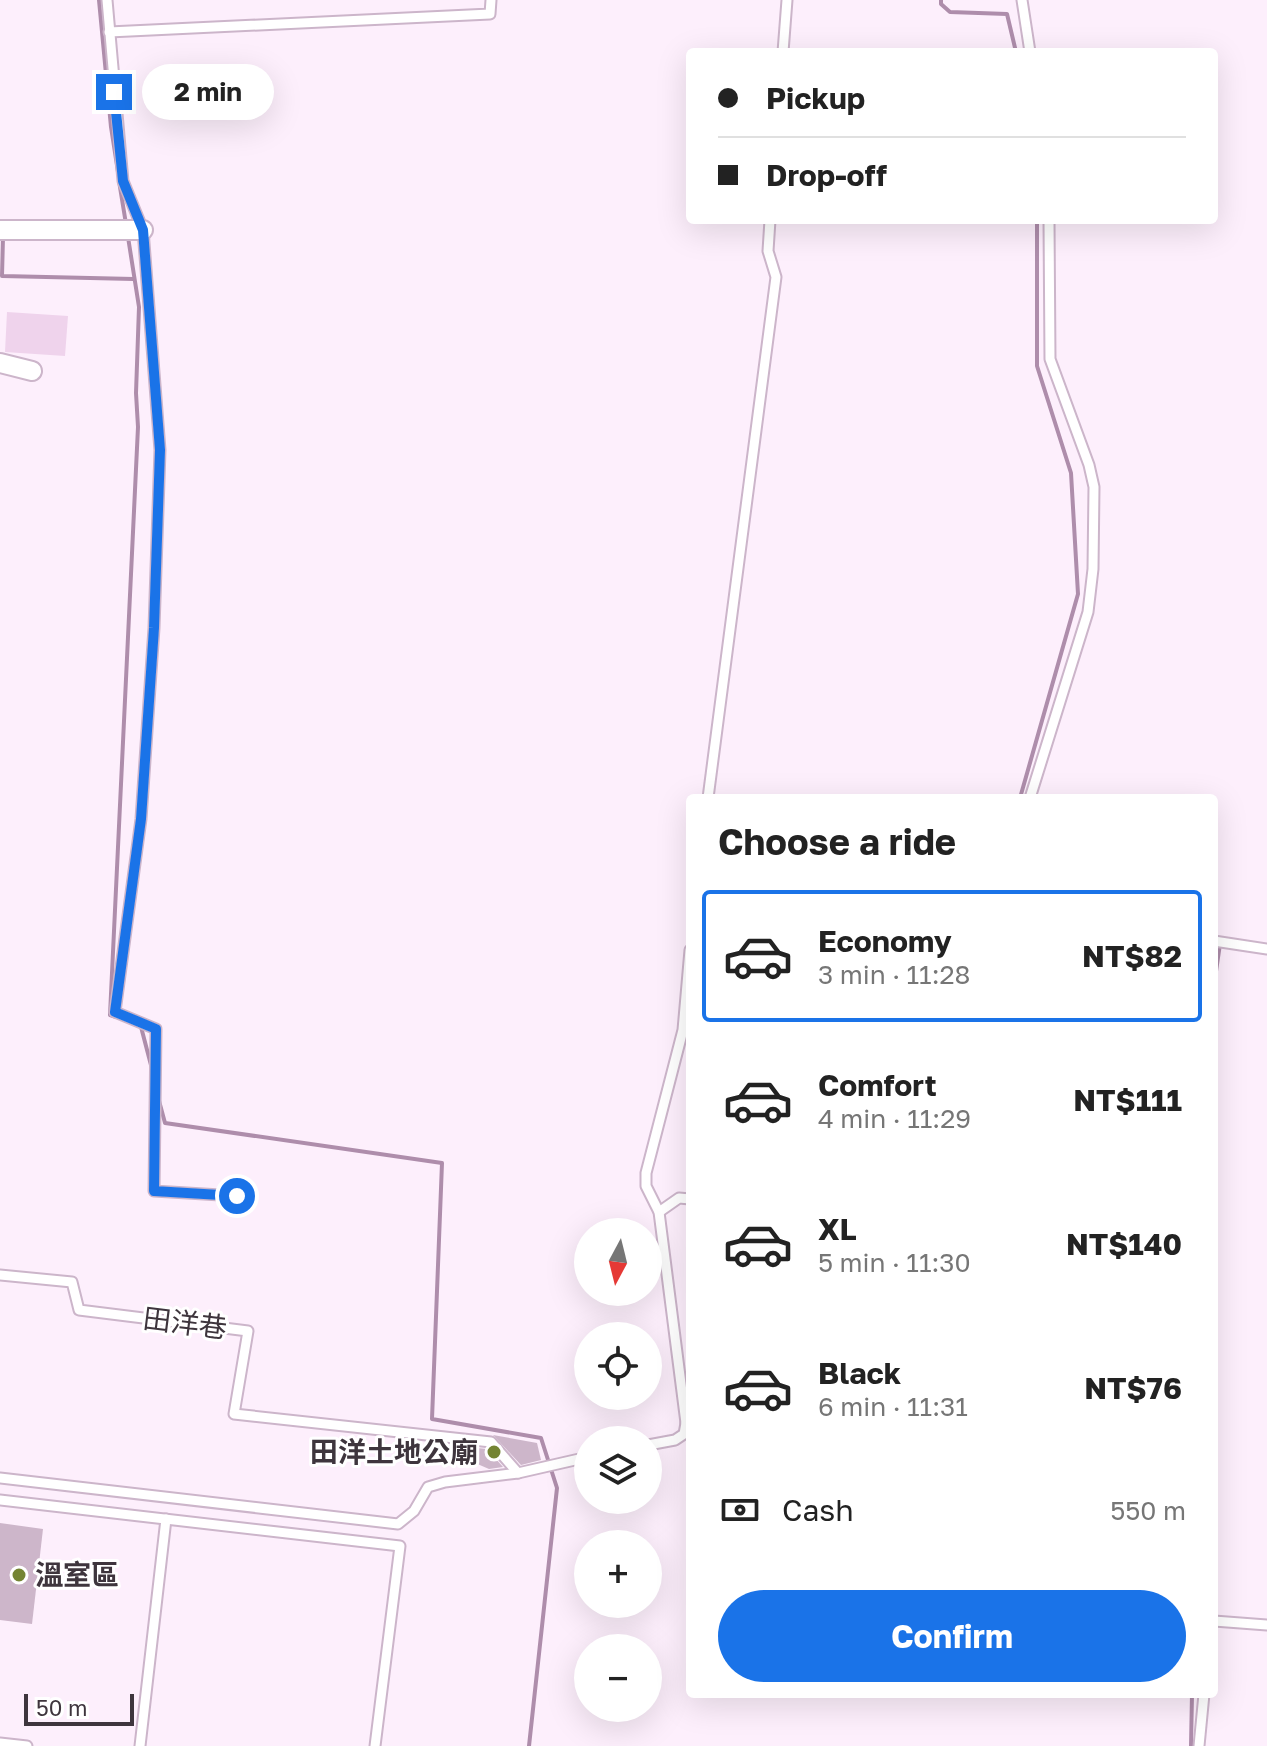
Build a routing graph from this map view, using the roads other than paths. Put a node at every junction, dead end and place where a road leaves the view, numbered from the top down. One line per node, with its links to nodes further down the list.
1 (107, 0): 5 (lane)
2 (491, 0): 5 (lane)
3 (787, 0): 6 (lane)
4 (1022, 0): 7 (lane)
5 (109, 32): 11 (lane)
6 (783, 48)
7 (1029, 48)
8 (770, 224): 14 (lane)
9 (1049, 224): 15 (lane)
10 (0, 230): 11 (street)
11 (143, 230): 19 (lane)
12 (0, 363): 13 (street)
13 (32, 371)
14 (709, 794)
15 (1031, 794)
16 (1218, 942): 17 (lane)
17 (1267, 949)
18 (686, 996): 21 (lane)
19 (237, 1196)
20 (686, 1199): 21 (lane)
21 (659, 1212): 23 (lane)
22 (0, 1275): 27 (lane, 田洋巷)
23 (686, 1408)
24 (686, 1428): 25 (lane)
25 (662, 1442)
26 (574, 1460): 27 (lane)
27 (518, 1473): 28 (lane)
28 (0, 1478)
29 (0, 1500): 30 (lane)
30 (166, 1519): 36 (lane); 37 (lane)
31 (1218, 1621): 32 (lane)
32 (1267, 1625)
33 (1204, 1698): 38 (lane)
34 (0, 1743): 35 (lane)
35 (27, 1746)
36 (140, 1746)
37 (375, 1746)
38 (1199, 1746)

